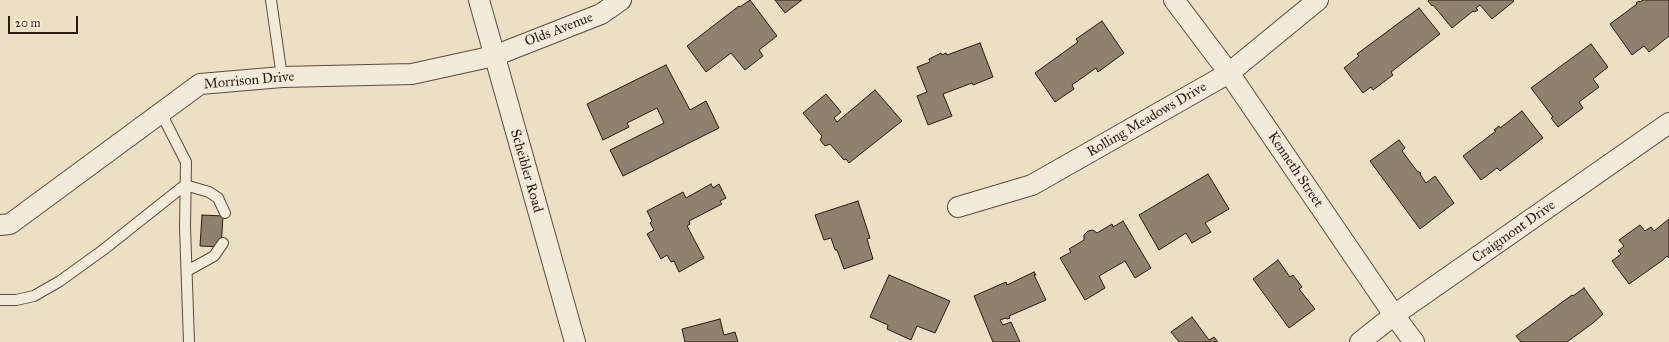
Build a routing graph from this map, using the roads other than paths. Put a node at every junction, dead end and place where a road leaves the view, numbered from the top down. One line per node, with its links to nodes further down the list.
1 (271, 0): 8 (lane)
2 (479, 0): 6 (street, Scheibler Road)
3 (621, 0): 6 (street, Olds Avenue)
4 (1174, 0): 7 (street, Kenneth Street)
5 (1318, 0): 7 (street, Rolling Meadows Drive)
6 (494, 56): 8 (street, Morrison Drive); 20 (street, Scheibler Road)
7 (1229, 73): 12 (street, Rolling Meadows Drive); 18 (street, Kenneth Street)
8 (282, 77): 9 (street, Morrison Drive)
9 (161, 113): 11 (lane); 14 (street, Morrison Drive)
10 (1669, 123): 18 (street, Craigmont Drive)
11 (186, 185): 13 (lane); 16 (lane); 17 (lane)
12 (958, 207)
13 (225, 213)
14 (0, 225)
15 (223, 243): 16 (lane)
16 (187, 271): 19 (lane)
17 (0, 300)
18 (1394, 315): 21 (street, Craigmont Drive); 22 (street, Kenneth Street)
19 (189, 342)
20 (575, 342)
21 (1360, 342)
22 (1414, 342)

